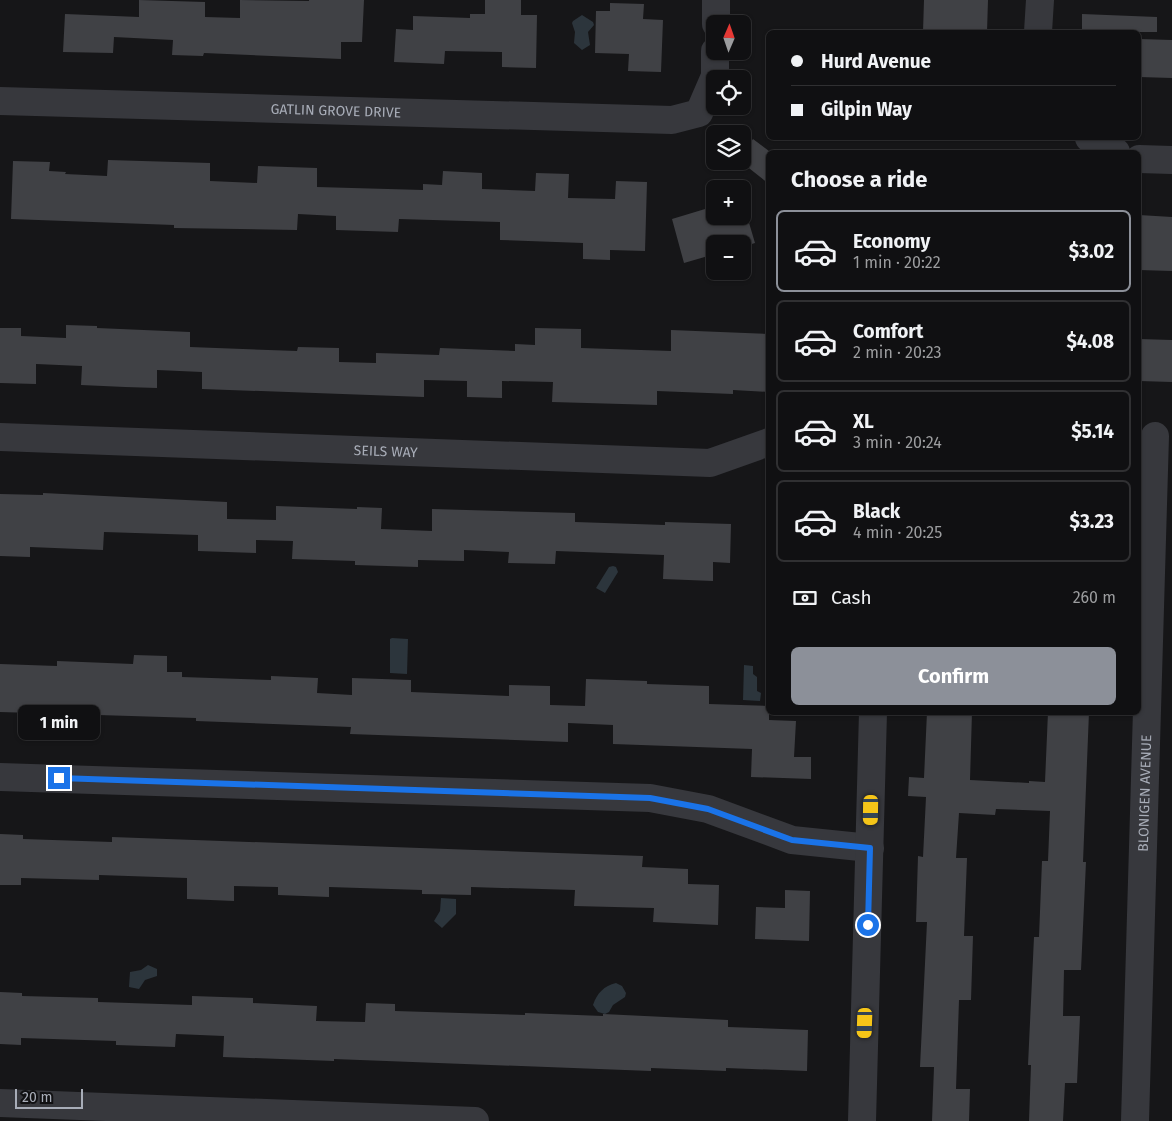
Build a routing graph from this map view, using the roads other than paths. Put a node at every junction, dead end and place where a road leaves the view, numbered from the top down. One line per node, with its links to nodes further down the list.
1 (716, 0): 3 (street)
2 (1040, 0): 4 (street)
3 (716, 15)
4 (1038, 30)
5 (716, 60): 6 (street, GATLIN GROVE DRIVE)
6 (0, 101)
7 (1091, 140): 8 (street)
8 (1111, 150)
9 (1141, 159): 10 (street)
10 (1172, 160)
11 (1155, 436): 20 (street, BLONIGEN AVENUE)
12 (0, 437): 13 (street, SEILS WAY)
13 (766, 443)
14 (873, 715): 16 (street)
15 (0, 776): 16 (street)
16 (870, 848): 19 (street)
17 (0, 1103): 18 (street)
18 (475, 1121)
19 (862, 1121)
20 (1136, 1121)

